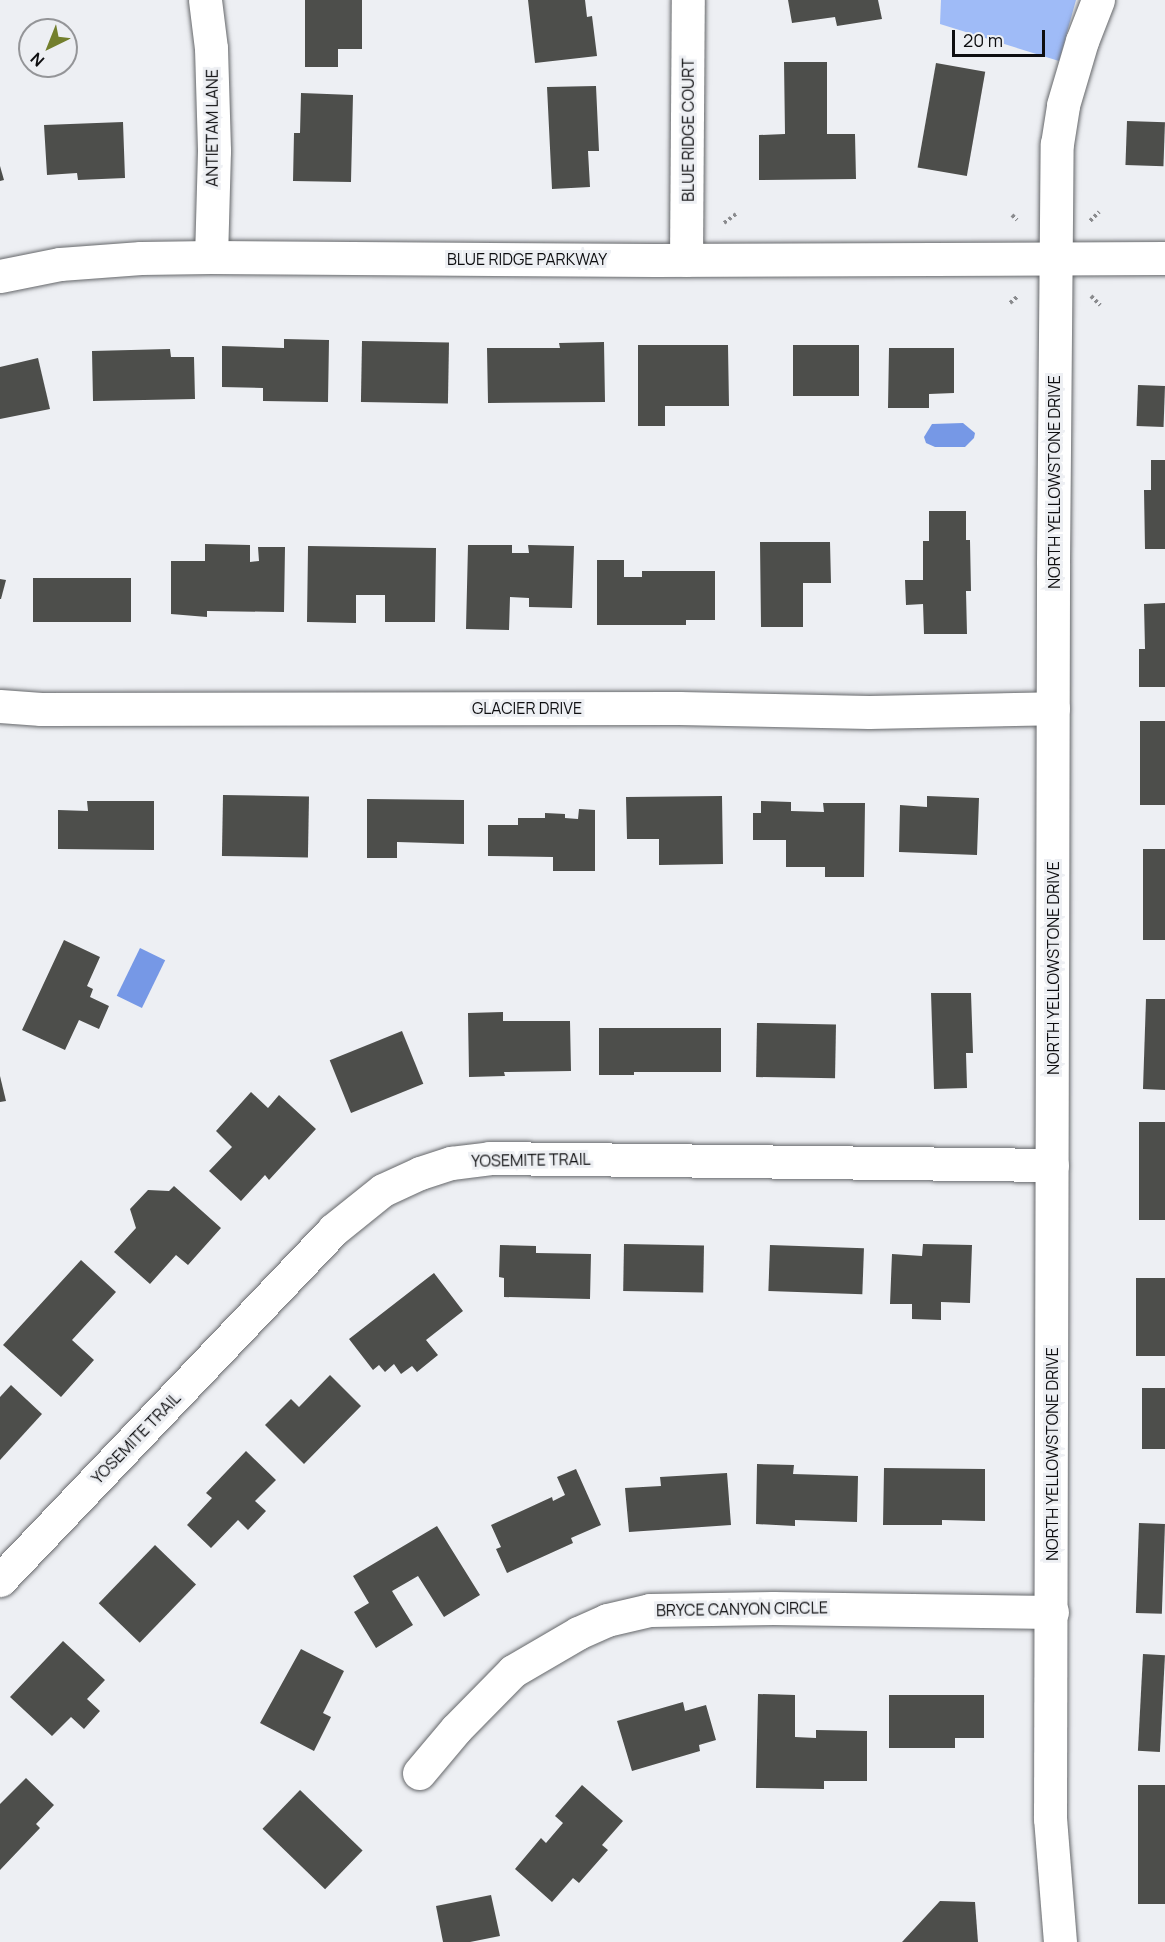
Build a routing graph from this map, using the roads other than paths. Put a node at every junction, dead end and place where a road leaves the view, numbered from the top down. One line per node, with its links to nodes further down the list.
1 (205, 0): 4 (street, ANTIETAM LANE)
2 (688, 0): 7 (street, BLUE RIDGE COURT)
3 (1098, 0): 5 (street, NORTH YELLOWSTONE DRIVE)
4 (212, 257): 7 (street, BLUE RIDGE PARKWAY); 8 (street, BLUE RIDGE PARKWAY)
5 (1055, 258): 6 (street, BLUE RIDGE PARKWAY); 7 (street, BLUE RIDGE PARKWAY); 10 (street, NORTH YELLOWSTONE DRIVE)
6 (1165, 258)
7 (686, 261)
8 (0, 276)
9 (0, 706): 10 (street, GLACIER DRIVE)
10 (1053, 708): 11 (street, NORTH YELLOWSTONE DRIVE)
11 (1052, 1165): 12 (street, YOSEMITE TRAIL); 13 (street, NORTH YELLOWSTONE DRIVE)
12 (0, 1580)
13 (1052, 1612): 14 (street, BRYCE CANYON CIRCLE); 15 (street, NORTH YELLOWSTONE DRIVE)
14 (419, 1773)
15 (1060, 1942)

